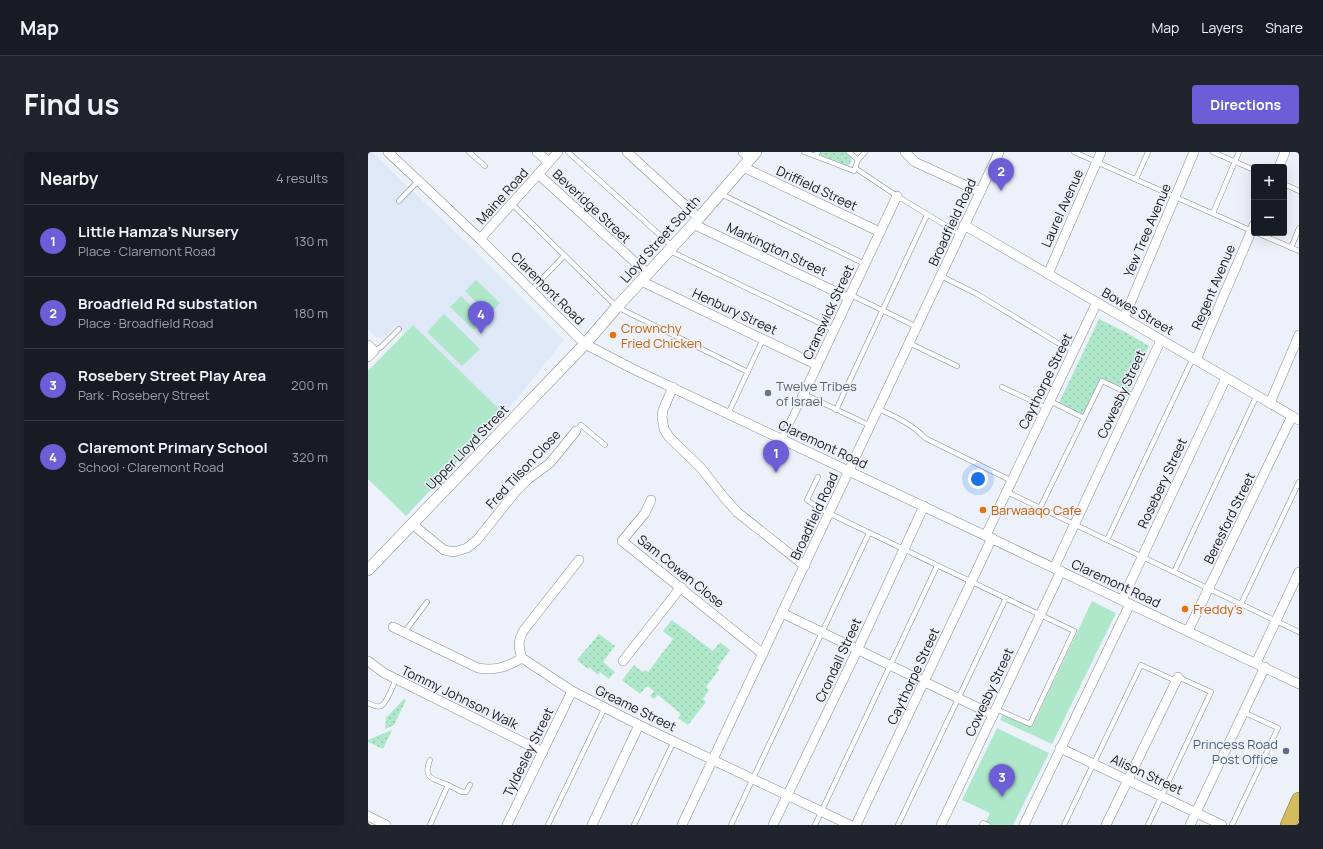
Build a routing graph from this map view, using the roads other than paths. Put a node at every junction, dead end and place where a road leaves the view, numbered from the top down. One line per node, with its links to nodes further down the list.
1 (388, 152): 32 (street, Claremont Road)
2 (468, 152): 26 (lane)
3 (537, 152): 22 (street)
4 (558, 152): 22 (street, Maine Road)
5 (568, 152): 51 (lane)
6 (626, 152): 43 (street, Markington Street)
7 (804, 152): 20 (lane)
8 (849, 152): 21 (lane)
9 (865, 152): 21 (lane)
10 (905, 152): 35 (street)
11 (999, 152): 35 (street, Broadfield Road)
12 (1074, 152): 23 (lane)
13 (1101, 152): 23 (street, Laurel Avenue)
14 (1148, 152): 31 (lane)
15 (1194, 152): 38 (street, Yew Tree Avenue)
16 (1213, 152): 24 (lane)
17 (1239, 152): 24 (lane)
18 (1285, 152): 25 (street)
19 (750, 154): 27 (street, Lloyd Street South)
20 (816, 154): 28 (lane)
21 (858, 160): 28 (lane)
22 (549, 162): 30 (street, Maine Road)
23 (1096, 162): 31 (lane); 56 (street, Laurel Avenue)
24 (1235, 162): 29 (lane); 41 (lane)
25 (1280, 164)
26 (484, 166)
27 (743, 167): 36 (street, Lloyd Street South); 47 (street, Driffield Street)
28 (855, 168): 37 (lane)
29 (1251, 169)
30 (538, 174): 40 (street, Maine Road); 58 (street, Beveridge Street)
31 (1136, 179): 38 (lane)
32 (418, 182): 39 (lane); 50 (street, Claremont Road)
33 (1287, 185): 34 (lane)
34 (1299, 190)
35 (980, 192): 45 (street, Broadfield Road)
36 (719, 193): 43 (street, Lloyd Street South); 55 (lane)
37 (897, 196): 42 (lane); 47 (street, Cranswick Street)
38 (1175, 197): 41 (lane); 64 (street, Yew Tree Avenue)
39 (399, 201)
40 (512, 204): 50 (street, Maine Road); 54 (lane)
41 (1213, 213): 46 (lane)
42 (927, 215): 45 (lane); 63 (lane)
43 (696, 221): 51 (street, Lloyd Street South); 60 (street, Markington Street)
44 (1299, 228): 52 (lane)
45 (962, 229): 56 (street, Bowes Street); 57 (street, Broadfield Road)
46 (1251, 229)
47 (880, 232): 55 (street, Cranswick Street)
48 (1251, 236): 75 (street, Regent Avenue)
49 (1266, 236): 52 (lane)
50 (480, 239): 59 (street, Claremont Road)
51 (670, 248): 58 (street, Lloyd Street South); 67 (lane)
52 (1291, 248): 53 (lane)
53 (1299, 251)
54 (564, 256): 59 (lane); 62 (lane)
55 (865, 264): 60 (street, Cranswick Street)
56 (1048, 274): 61 (street, Bowes Street)
57 (940, 276): 65 (street, Broadfield Road); 74 (lane)
58 (644, 277): 62 (street, Lloyd Street South); 69 (street, Henbury Street)
59 (531, 290): 72 (street, Claremont Road)
60 (850, 297): 63 (lane); 67 (street, Cranswick Street)
61 (1097, 302): 64 (street, Bowes Street); 74 (street, Caythorpe Street)
62 (617, 307): 72 (street, Lloyd Street South); 78 (lane)
63 (883, 310): 65 (lane); 89 (lane)
64 (1124, 318): 70 (street, Bowes Street)
65 (917, 326): 71 (street, Broadfield Road)
66 (399, 329): 73 (lane)
67 (834, 330): 76 (street, Cranswick Street)
68 (1299, 335): 85 (street)
69 (763, 339): 76 (street, Henbury Street); 78 (lane)
70 (1161, 340): 75 (street, Bowes Street); 83 (street, Cowesby Street)
71 (909, 343): 77 (lane); 88 (street, Broadfield Road)
72 (586, 344): 80 (street, Claremont Road); 106 (street, Upper Lloyd Street)
73 (370, 351)
74 (1074, 351): 87 (street, Caythorpe Street)
75 (1194, 359): 79 (street, Bowes Street); 110 (lane)
76 (817, 365): 82 (street, Cranswick Street)
77 (957, 366)
78 (748, 372): 90 (lane)
79 (1226, 378): 84 (street, Bowes Street); 112 (street, Rosebery Street)
80 (673, 387): 90 (street, Claremont Road); 114 (street)
81 (1002, 387): 87 (lane)
82 (804, 394): 86 (street, Cranswick Street); 89 (lane)
83 (1134, 396): 91 (lane); 107 (street, Cowesby Street)
84 (1257, 396): 85 (street, Bowes Street); 118 (lane)
85 (1270, 403): 92 (street, Bowes Street)
86 (799, 404): 95 (street, Cranswick Street)
87 (1048, 405): 91 (lane); 99 (street, Caythorpe Street)
88 (879, 409): 93 (street, Broadfield Road); 99 (lane)
89 (836, 410): 93 (lane)
90 (728, 414): 95 (street, Claremont Road)
91 (1084, 418): 104 (lane)
92 (1296, 418): 122 (street, Beresford Street)
93 (871, 426): 97 (street, Broadfield Road)
94 (576, 431): 96 (lane); 106 (street, Fred Tilson Close)
95 (782, 440): 97 (street, Claremont Road)
96 (605, 445)
97 (850, 470): 103 (street, Claremont Road); 105 (street, Broadfield Road)
98 (818, 477): 105 (lane)
99 (1012, 481): 101 (street, Caythorpe Street)
100 (1299, 482): 126 (lane)
101 (1007, 492): 104 (lane); 109 (street, Caythorpe Street)
102 (651, 500): 121 (street, Sam Cowan Close)
103 (924, 506): 109 (street, Claremont Road); 111 (street, Crondall Street)
104 (1040, 508): 107 (lane)
105 (829, 514): 108 (lane); 114 (street, Broadfield Road)
106 (412, 524): 117 (street, Upper Lloyd Street)
107 (1074, 524): 110 (lane); 116 (street, Cowesby Street)
108 (869, 533): 111 (lane); 132 (lane)
109 (989, 537): 116 (street, Claremont Road); 120 (street, Caythorpe Street)
110 (1106, 540): 112 (lane)
111 (904, 550): 115 (lane); 135 (street, Crondall Street)
112 (1142, 557): 118 (lane); 125 (street, Rosebery Street)
113 (580, 560): 137 (street)
114 (805, 566): 127 (street, Broadfield Road)
115 (938, 566): 120 (lane); 140 (lane)
116 (1058, 569): 125 (street, Claremont Road); 128 (street, Cowesby Street)
117 (368, 570)
118 (1174, 572): 122 (lane)
119 (1299, 572): 129 (street)
120 (971, 582): 123 (lane); 144 (street, Caythorpe Street)
121 (681, 587): 136 (street, Sam Cowan Close); 138 (street)
122 (1209, 589): 126 (lane); 131 (street, Beresford Street)
123 (1006, 598): 128 (lane); 147 (lane)
124 (427, 602): 134 (lane)
125 (1126, 602): 131 (street, Claremont Road); 154 (street, Rosebery Street)
126 (1241, 604): 129 (lane)
127 (782, 613): 132 (street); 136 (street, Broadfield Road)
128 (1040, 615): 150 (street, Cowesby Street); 150 (lane)
129 (1276, 621): 133 (lane); 141 (street)
130 (393, 627): 134 (street)
131 (1188, 631): 141 (street, Claremont Road)
132 (823, 632): 135 (street); 159 (lane)
133 (1299, 632)
134 (404, 633): 137 (street)
135 (858, 649): 140 (street); 163 (street, Crondall Street)
136 (763, 654): 157 (street, Broadfield Road)
137 (522, 658): 146 (street, Greame Street)
138 (623, 661)
139 (368, 662): 142 (street, Tommy Johnson Walk)
140 (890, 665): 144 (street); 166 (lane)
141 (1260, 665): 145 (street, Claremont Road); 151 (street)
142 (396, 679): 148 (lane); 155 (street, Tommy Johnson Walk)
143 (1177, 679): 158 (lane); 160 (street); 164 (lane)
144 (925, 681): 147 (street); 180 (street, Caythorpe Street)
145 (1299, 684)
146 (572, 691): 149 (street, Greame Street); 155 (street, Tyldesley Street)
147 (958, 698): 150 (street); 181 (lane)
148 (368, 703)
149 (605, 707): 152 (street, Greame Street); 172 (lane)
150 (995, 712): 182 (street, Cowesby Street)
151 (1243, 712): 167 (street); 191 (lane)
152 (639, 725): 153 (street, Greame Street); 173 (street)
153 (674, 741): 157 (street, Greame Street); 174 (lane)
154 (1060, 748): 158 (street, Alison Street); 185 (street, Rosebery Street)
155 (543, 752): 171 (street, Tyldesley Street)
156 (430, 760): 161 (lane)
157 (713, 760): 159 (street, Greame Street); 175 (street, Broadfield Road)
158 (1093, 764): 160 (street, Alison Street); 186 (lane)
159 (754, 779): 163 (street, Greame Street); 176 (lane)
160 (1128, 780): 164 (street, Alison Street); 187 (street)
161 (448, 785): 162 (lane); 170 (lane)
162 (470, 785)
163 (788, 796): 166 (street, Greame Street); 177 (street, Crondall Street)
164 (1162, 796): 167 (street, Alison Street); 188 (lane)
165 (1299, 800): 192 (highway)
166 (821, 812): 178 (lane); 179 (street, Greame Street)
167 (1196, 812): 189 (street); 190 (street, Alison Street)
168 (368, 816): 169 (street)
169 (386, 825)
170 (430, 825)
171 (507, 825)
172 (548, 825)
173 (592, 825)
174 (634, 825)
175 (682, 825)
176 (731, 825)
177 (774, 825)
178 (815, 825)
179 (850, 825)
180 (856, 825)
181 (898, 825)
182 (941, 825)
183 (982, 825): 184 (lane)
184 (988, 825)
185 (1024, 825)
186 (1064, 825)
187 (1106, 825)
188 (1148, 825)
189 (1190, 825)
190 (1222, 825)
191 (1232, 825)
192 (1288, 825)

